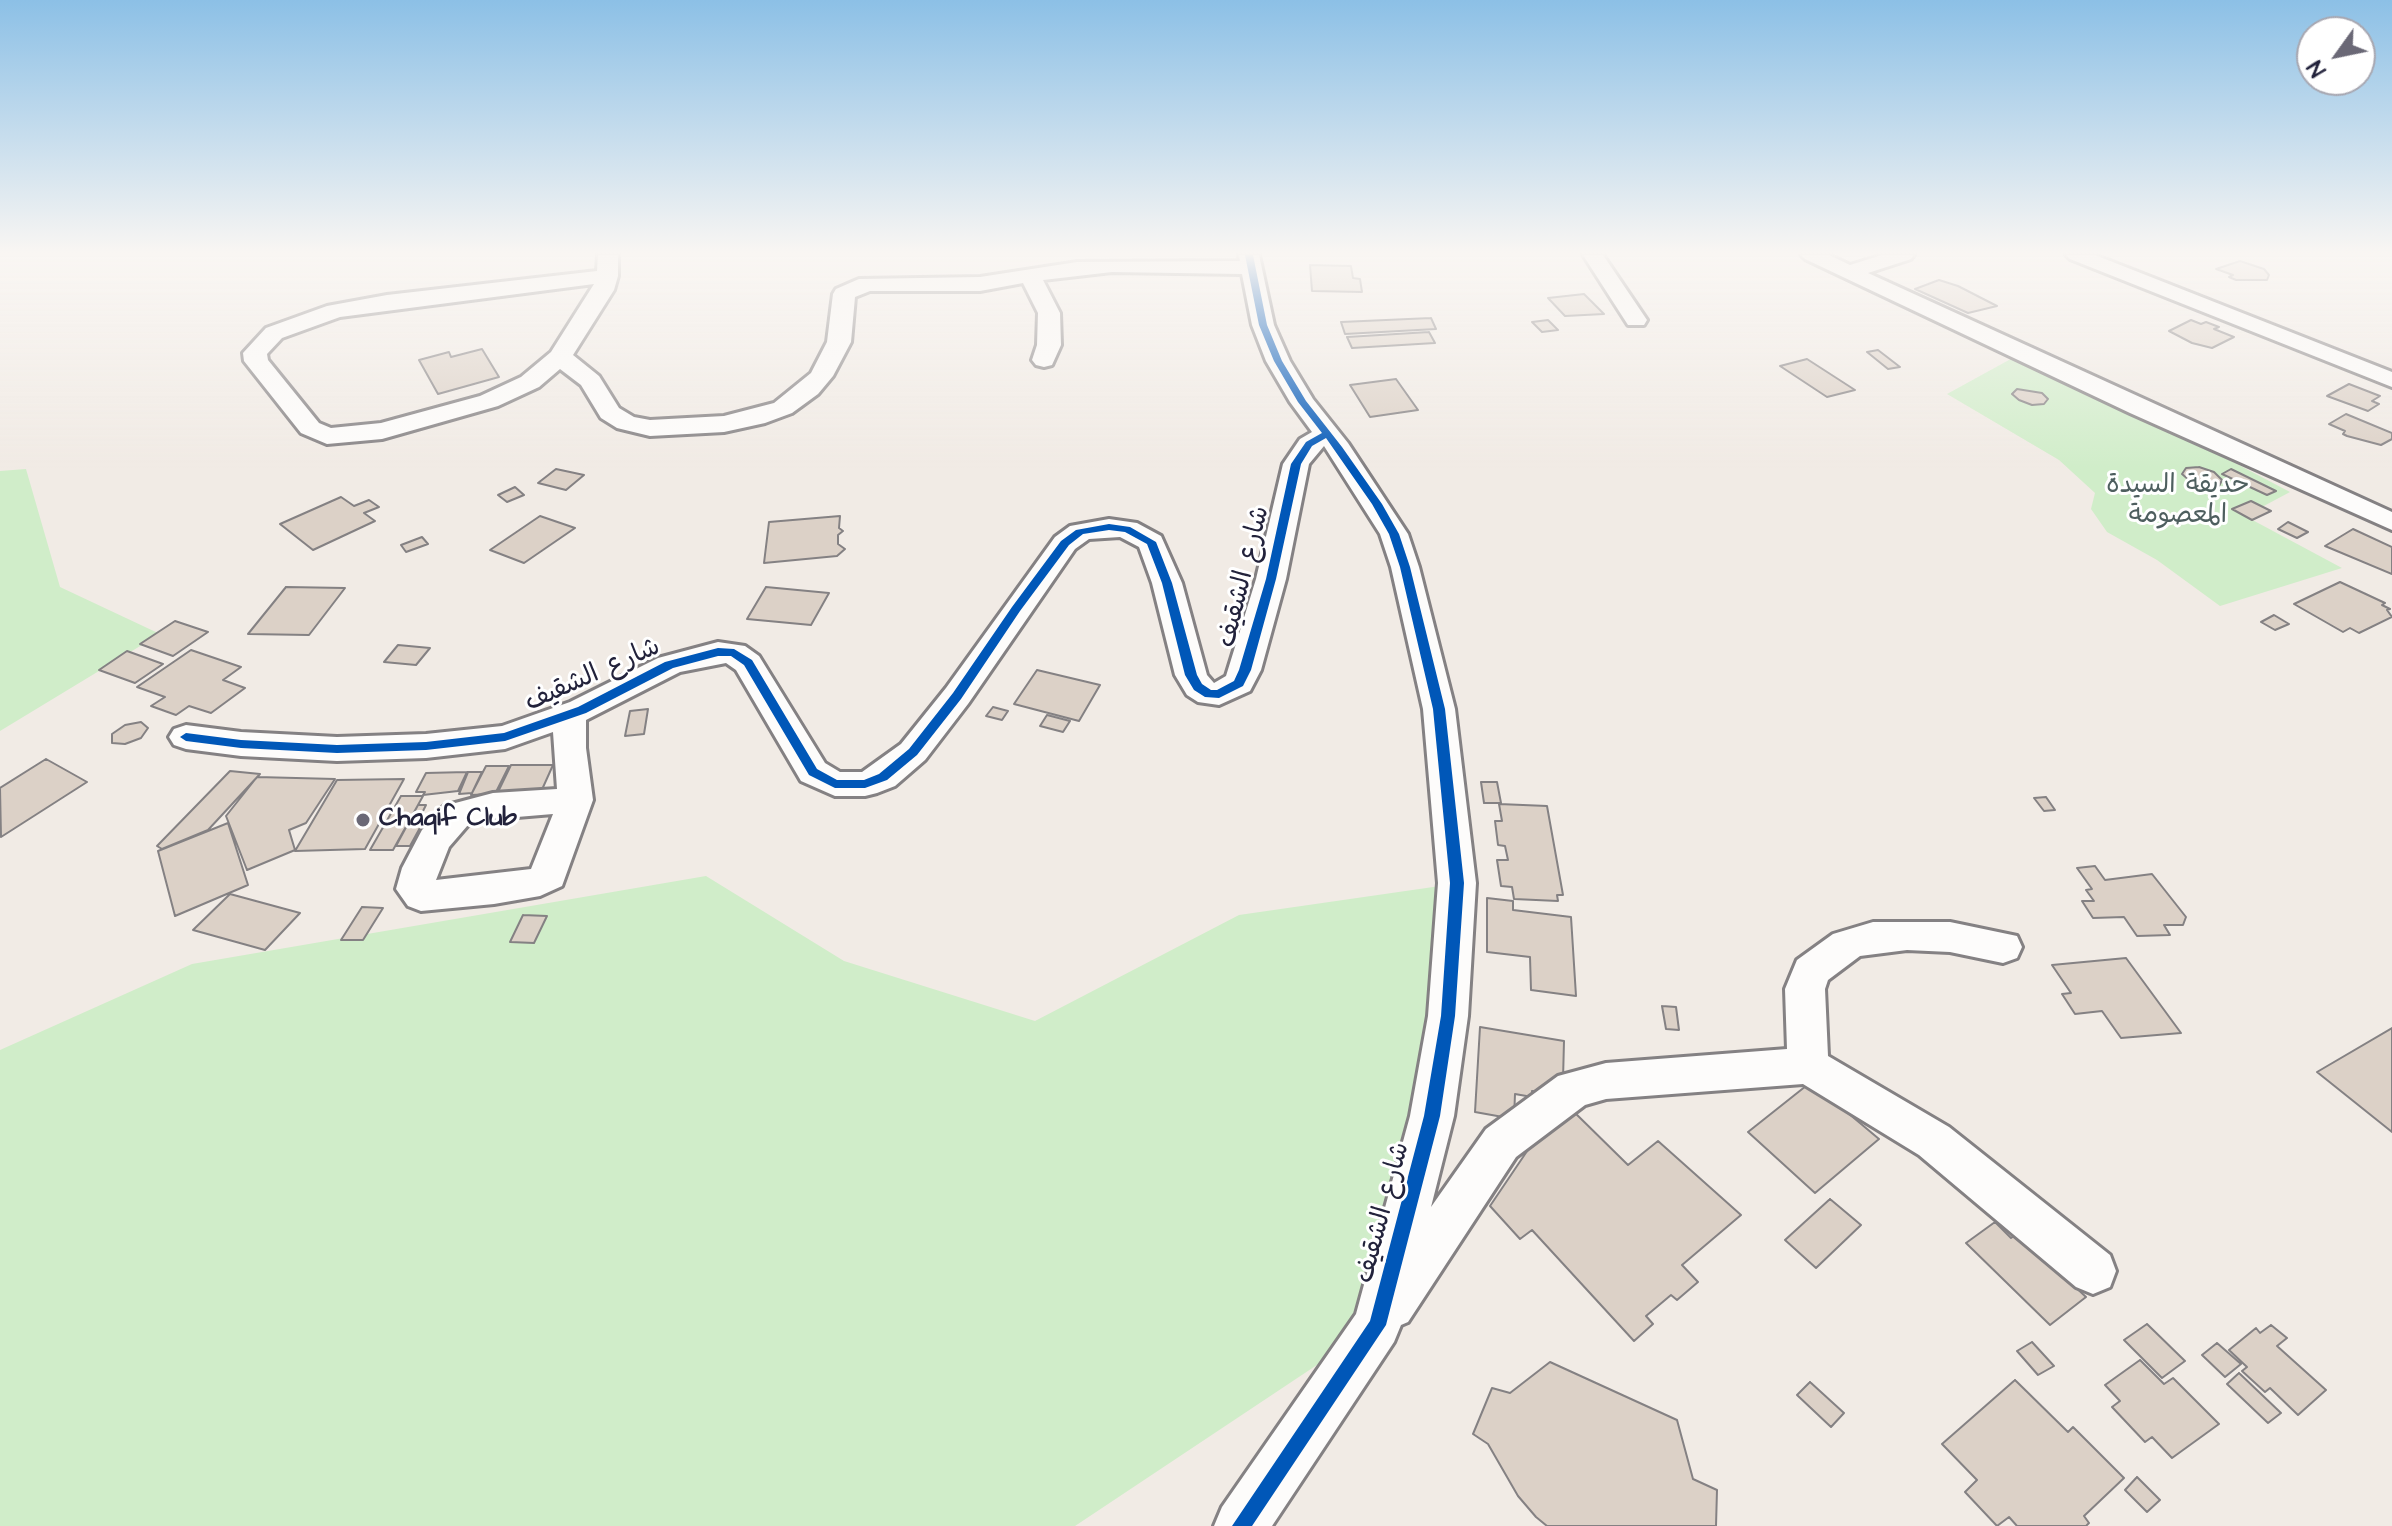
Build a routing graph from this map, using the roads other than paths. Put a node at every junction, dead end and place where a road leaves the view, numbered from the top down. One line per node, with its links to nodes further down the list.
1 (287, 326): 8 (street)
2 (580, 326): 8 (street)
3 (841, 326): 8 (street)
4 (1049, 326): 9 (street)
5 (1264, 326): 11 (street)
6 (1967, 326): 12 (street)
7 (2256, 326): 10 (street)
8 (560, 357)
9 (1044, 360)
10 (2392, 380)
11 (1327, 434): 13 (street, شارع الشقيف); 19 (street, شارع الشقيف)
12 (2386, 512)
13 (570, 715): 14 (street, شارع الشقيف); 15 (street)
14 (186, 737)
15 (576, 800)
16 (2003, 947): 17 (street)
17 (1808, 1065): 18 (street); 19 (street)
18 (2093, 1271)
19 (1377, 1325): 20 (street, شارع الشقيف)
20 (1241, 1526)

